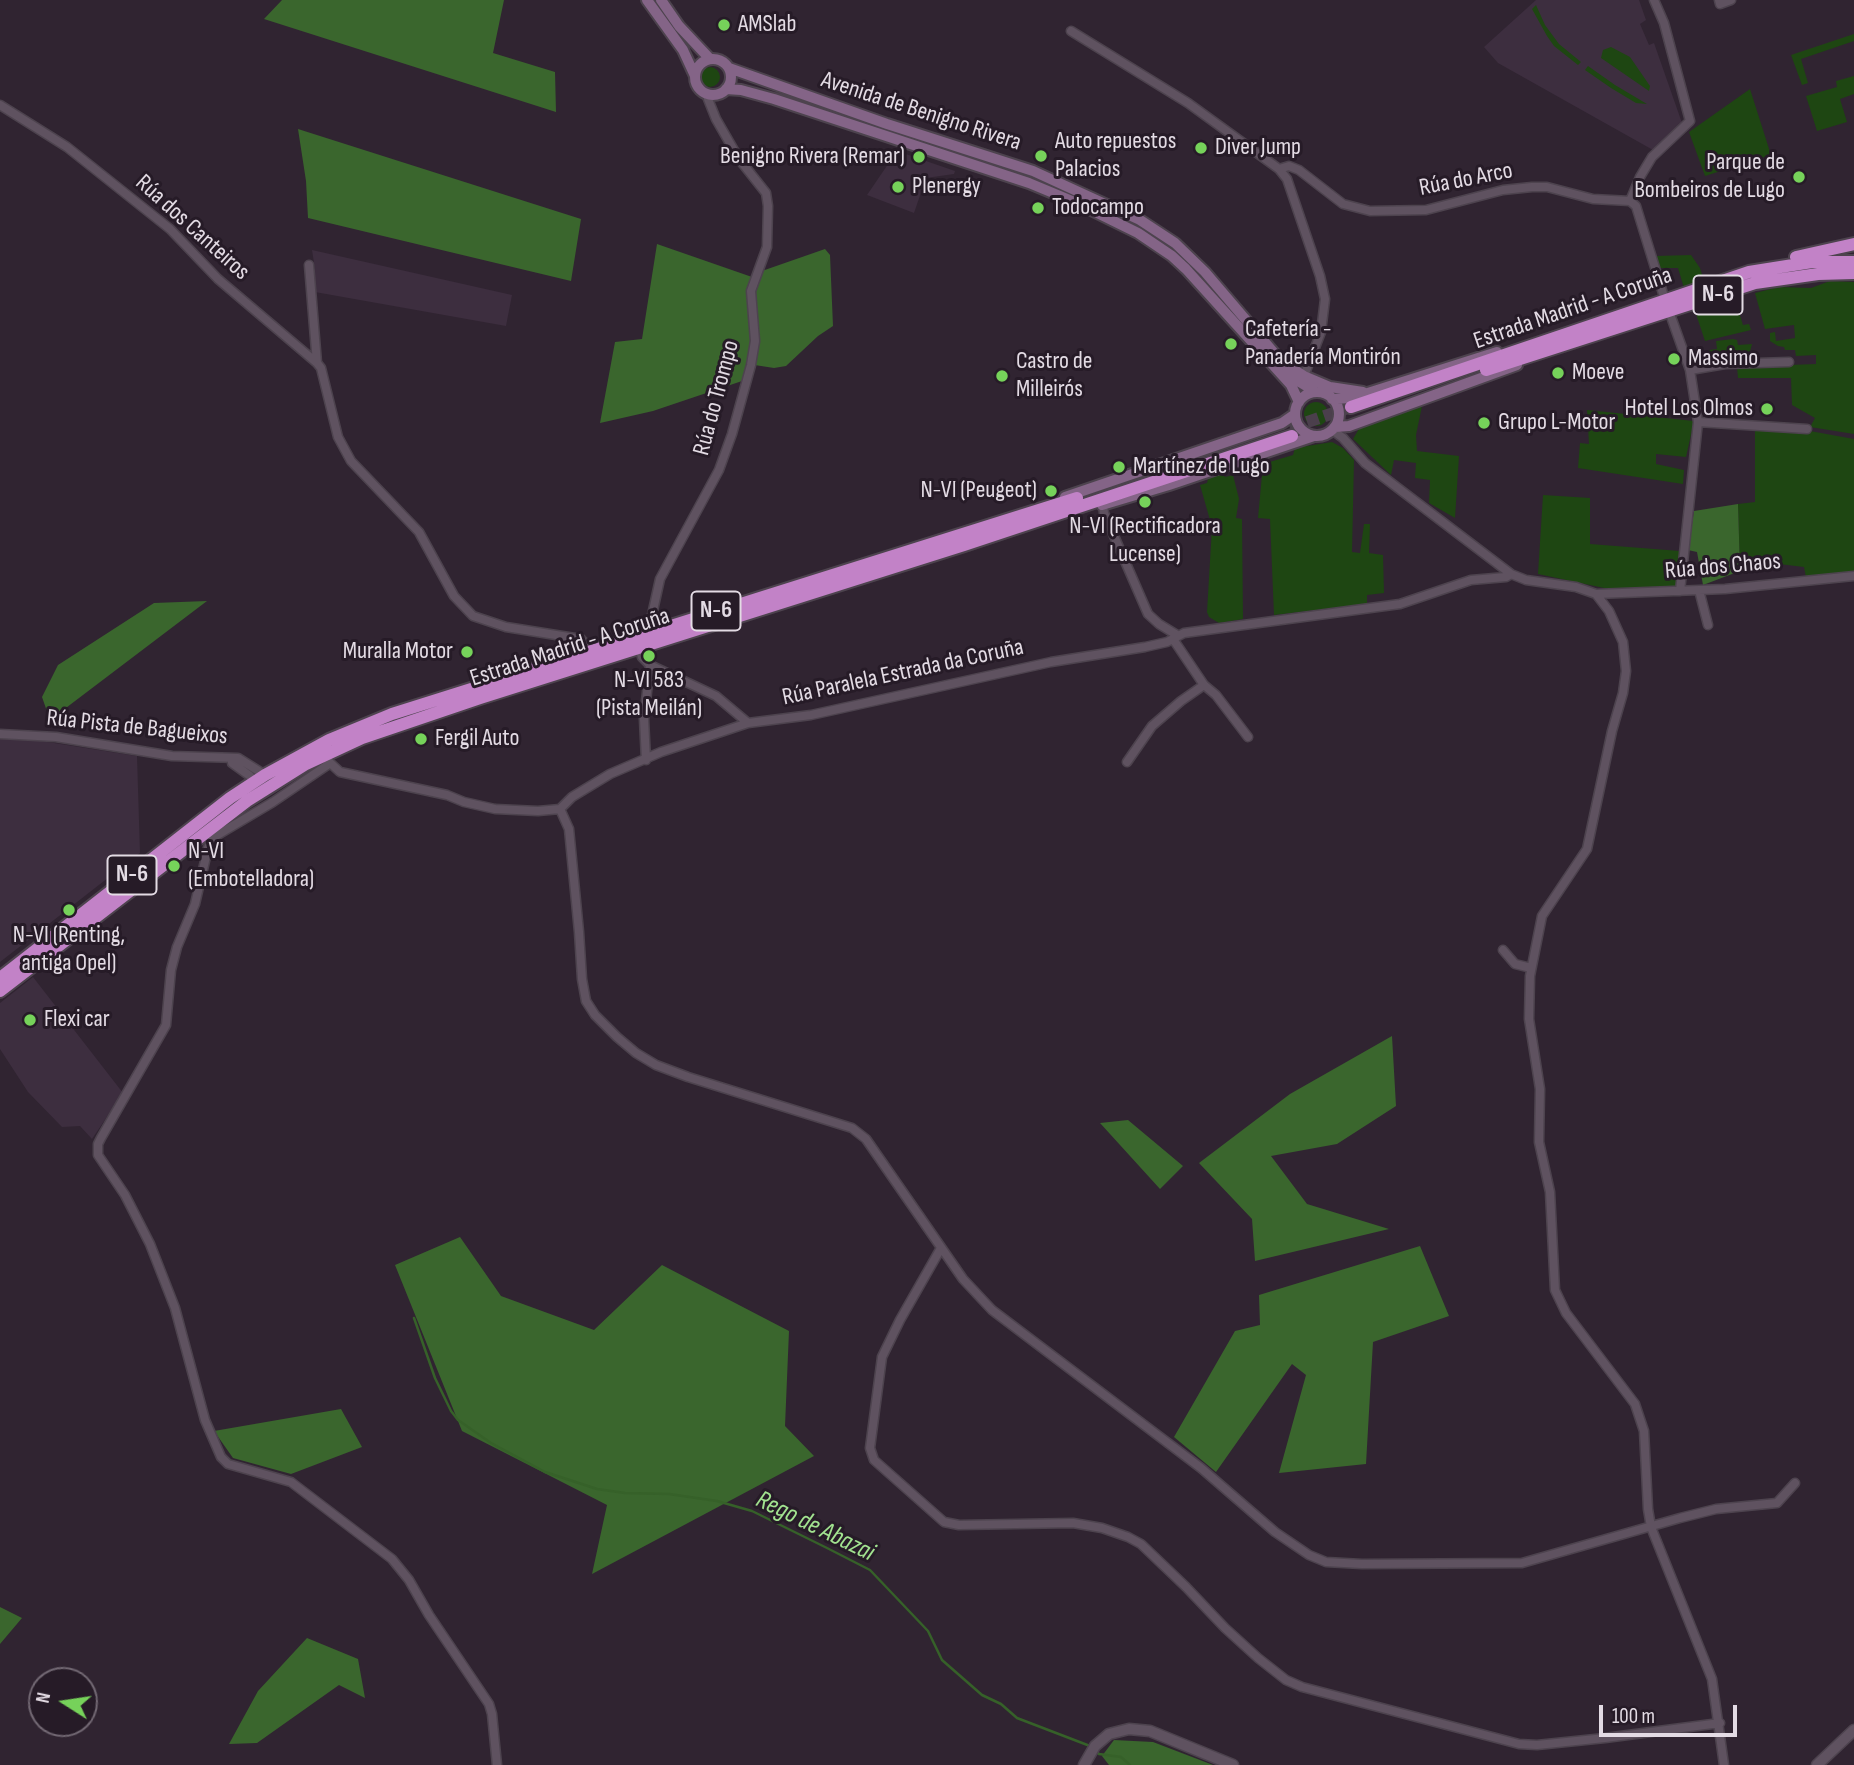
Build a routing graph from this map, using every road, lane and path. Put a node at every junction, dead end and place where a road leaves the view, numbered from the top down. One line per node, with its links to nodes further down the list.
1 (647, 0): 9 (main road)
2 (661, 0): 7 (main road)
3 (1654, 0): 14 (street)
4 (1718, 0): 5 (street)
5 (1731, 0)
6 (1071, 31): 13 (street)
7 (710, 59): 8 (main road); 9 (main road)
8 (729, 68): 10 (main road); 22 (main road, Avenida de Benigno Rivera)
9 (695, 76): 11 (main road)
10 (726, 89): 11 (main road); 30 (main road, Avenida de Benigno Rivera)
11 (708, 94): 45 (street, Rúa do Trompo)
12 (0, 105): 24 (street, Rúa dos Canteiros)
13 (1279, 169): 14 (street, Rúa do Arco); 26 (street)
14 (1630, 201): 20 (street)
15 (1854, 244): 18 (highway, N-6)
16 (1854, 261): 18 (highway, Estrada Madrid - A Coruña / N-6)
17 (309, 265): 24 (street)
18 (1763, 269): 20 (highway, Estrada Madrid - A Coruña / N-6)
19 (1854, 273): 20 (highway, Estrada Madrid - A Coruña / N-6)
20 (1667, 306): 21 (highway, Estrada Madrid - A Coruña / N-6); 25 (street)
21 (1588, 332): 28 (main road); 31 (highway, Estrada Madrid - A Coruña / N-6); 33 (main road)
22 (1276, 358): 26 (main road); 27 (main road, Avenida de Benigno Rivera)
23 (1789, 362): 25 (street)
24 (317, 363): 48 (street)
25 (1690, 370): 32 (street)
26 (1304, 376): 28 (main road)
27 (1316, 392): 29 (main road); 30 (main road)
28 (1367, 393): 29 (main road)
29 (1332, 399): 33 (main road)
30 (1297, 408): 36 (main road); 38 (main road)
31 (1352, 411)
32 (1698, 422): 34 (street); 42 (street)
33 (1334, 429): 36 (main road); 39 (street)
34 (1807, 429)
35 (1291, 432): 38 (highway, Estrada Madrid - A Coruña / N-6)
36 (1314, 436): 37 (main road)
37 (1103, 505): 38 (main road); 46 (street)
38 (996, 528): 45 (highway, Estrada Madrid - A Coruña / N-6); 47 (highway, Estrada Madrid - A Coruña / N-6)
39 (1511, 574): 43 (street, Rúa dos Chaos); 46 (street, Rúa Paralela Estrada da Coruña)
40 (1854, 576): 41 (street, Rúa dos Chaos)
41 (1699, 590): 42 (street, Rúa dos Chaos); 44 (street)
42 (1680, 591): 43 (street, Rúa dos Chaos)
43 (1595, 594): 63 (street)
44 (1709, 625)
45 (648, 633): 48 (highway, Estrada Madrid - A Coruña / N-6)
46 (1175, 637): 50 (street); 51 (street, Rúa Paralela Estrada da Coruña)
47 (639, 648): 49 (street); 55 (highway, Estrada Madrid - A Coruña / N-6)
48 (591, 650): 58 (highway, Estrada Madrid - A Coruña / N-6)
49 (650, 664): 51 (street); 56 (street)
50 (1205, 685): 53 (street); 57 (street)
51 (748, 723): 56 (street, Rúa Paralela Estrada da Coruña)
52 (0, 734): 54 (street, Rúa Pista de Bagueixos)
53 (1248, 737)
54 (232, 758): 58 (street, Rúa Pista de Bagueixos); 59 (street)
55 (327, 759): 60 (street); 61 (street); 61 (highway, Estrada Madrid - A Coruña / N-6)
56 (646, 760): 60 (street, Rúa Paralela Estrada da Coruña)
57 (1126, 762)
58 (265, 775): 64 (highway, Estrada Madrid - A Coruña / N-6)
59 (250, 776)
60 (560, 809): 66 (street)
61 (209, 836): 65 (highway, Estrada Madrid - A Coruña / N-6); 71 (street)
62 (1503, 950): 63 (street)
63 (1531, 968): 68 (street)
64 (0, 978)
65 (0, 991)
66 (941, 1248): 68 (street); 69 (street)
67 (1795, 1483): 68 (street)
68 (1651, 1527): 69 (street)
69 (1720, 1723): 74 (street)
70 (1854, 1730): 75 (street)
71 (497, 1765)
72 (1084, 1765): 73 (street)
73 (1233, 1765)
74 (1724, 1765)
75 (1816, 1765)

